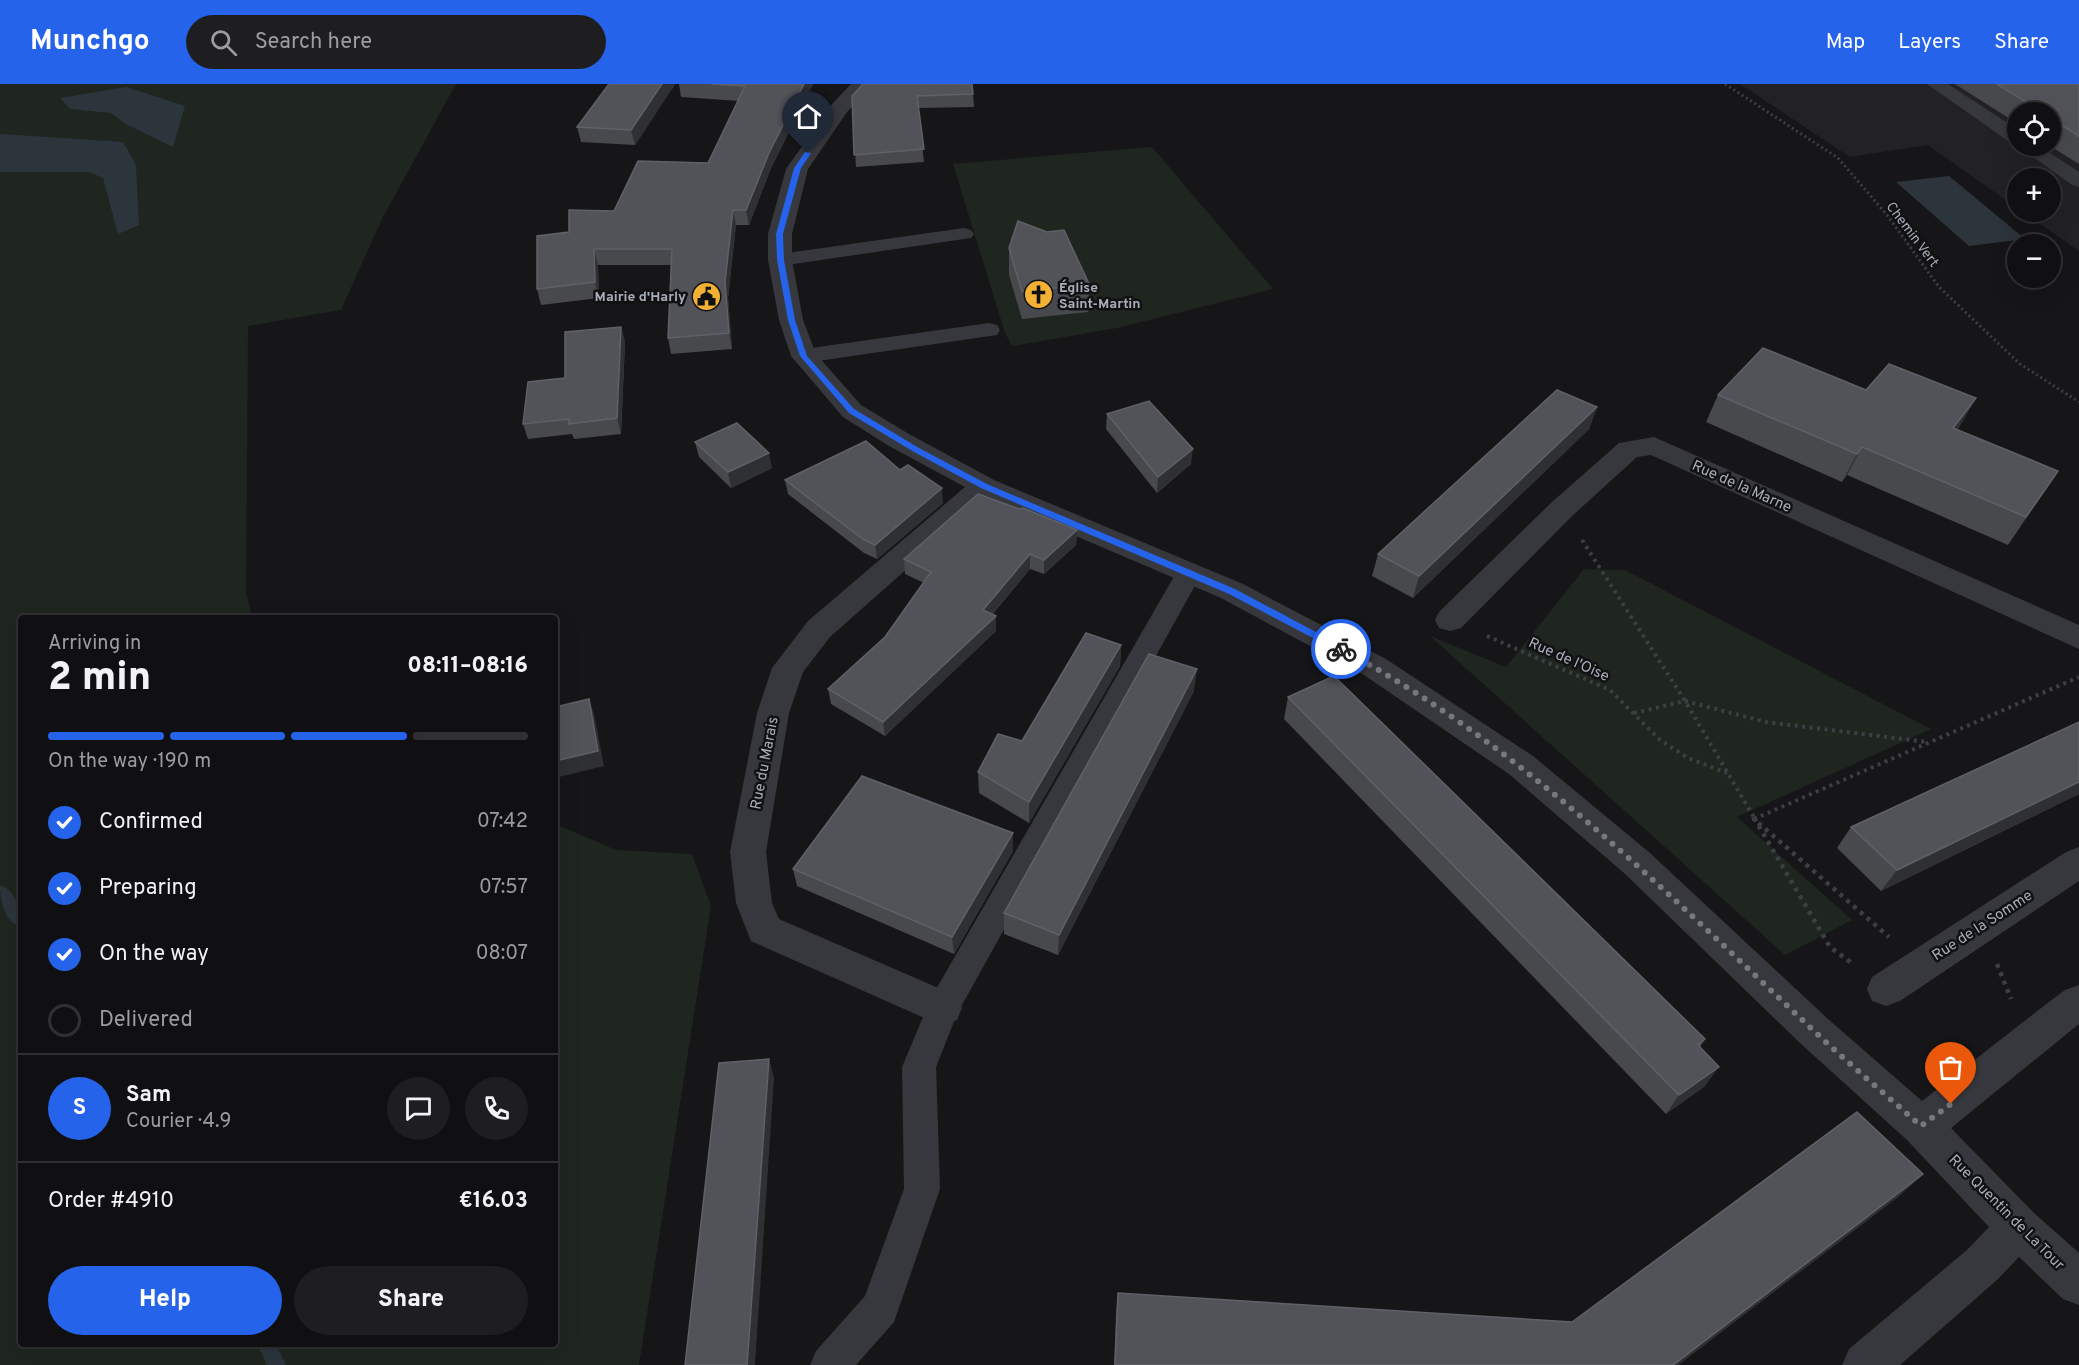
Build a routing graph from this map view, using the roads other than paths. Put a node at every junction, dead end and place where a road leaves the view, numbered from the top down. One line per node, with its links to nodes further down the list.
1 (863, 84): 7 (street, Rue Quentin de La Tour)
2 (1936, 84): 3 (lane)
3 (2007, 132)
4 (2042, 156): 5 (lane)
5 (2079, 181)
6 (964, 234): 7 (lane)
7 (780, 260): 9 (street, Rue Quentin de La Tour)
8 (989, 330): 9 (lane)
9 (804, 356): 10 (street, Rue Quentin de La Tour)
10 (984, 486): 11 (street, Rue Quentin de La Tour); 17 (street, Rue du Marais)
11 (1190, 573): 17 (lane); 18 (street, Rue Quentin de La Tour)
12 (1450, 620): 13 (street, Rue de la Marne)
13 (2079, 638)
14 (2079, 862): 15 (street, Rue de la Somme)
15 (1886, 989)
16 (2079, 1002): 18 (street)
17 (943, 1008): 21 (lane)
18 (1921, 1126): 19 (street, Rue Quentin de La Tour)
19 (2018, 1227): 20 (street, Rue Quentin de La Tour); 22 (street)
20 (2079, 1283)
21 (830, 1365)
22 (1865, 1365)

